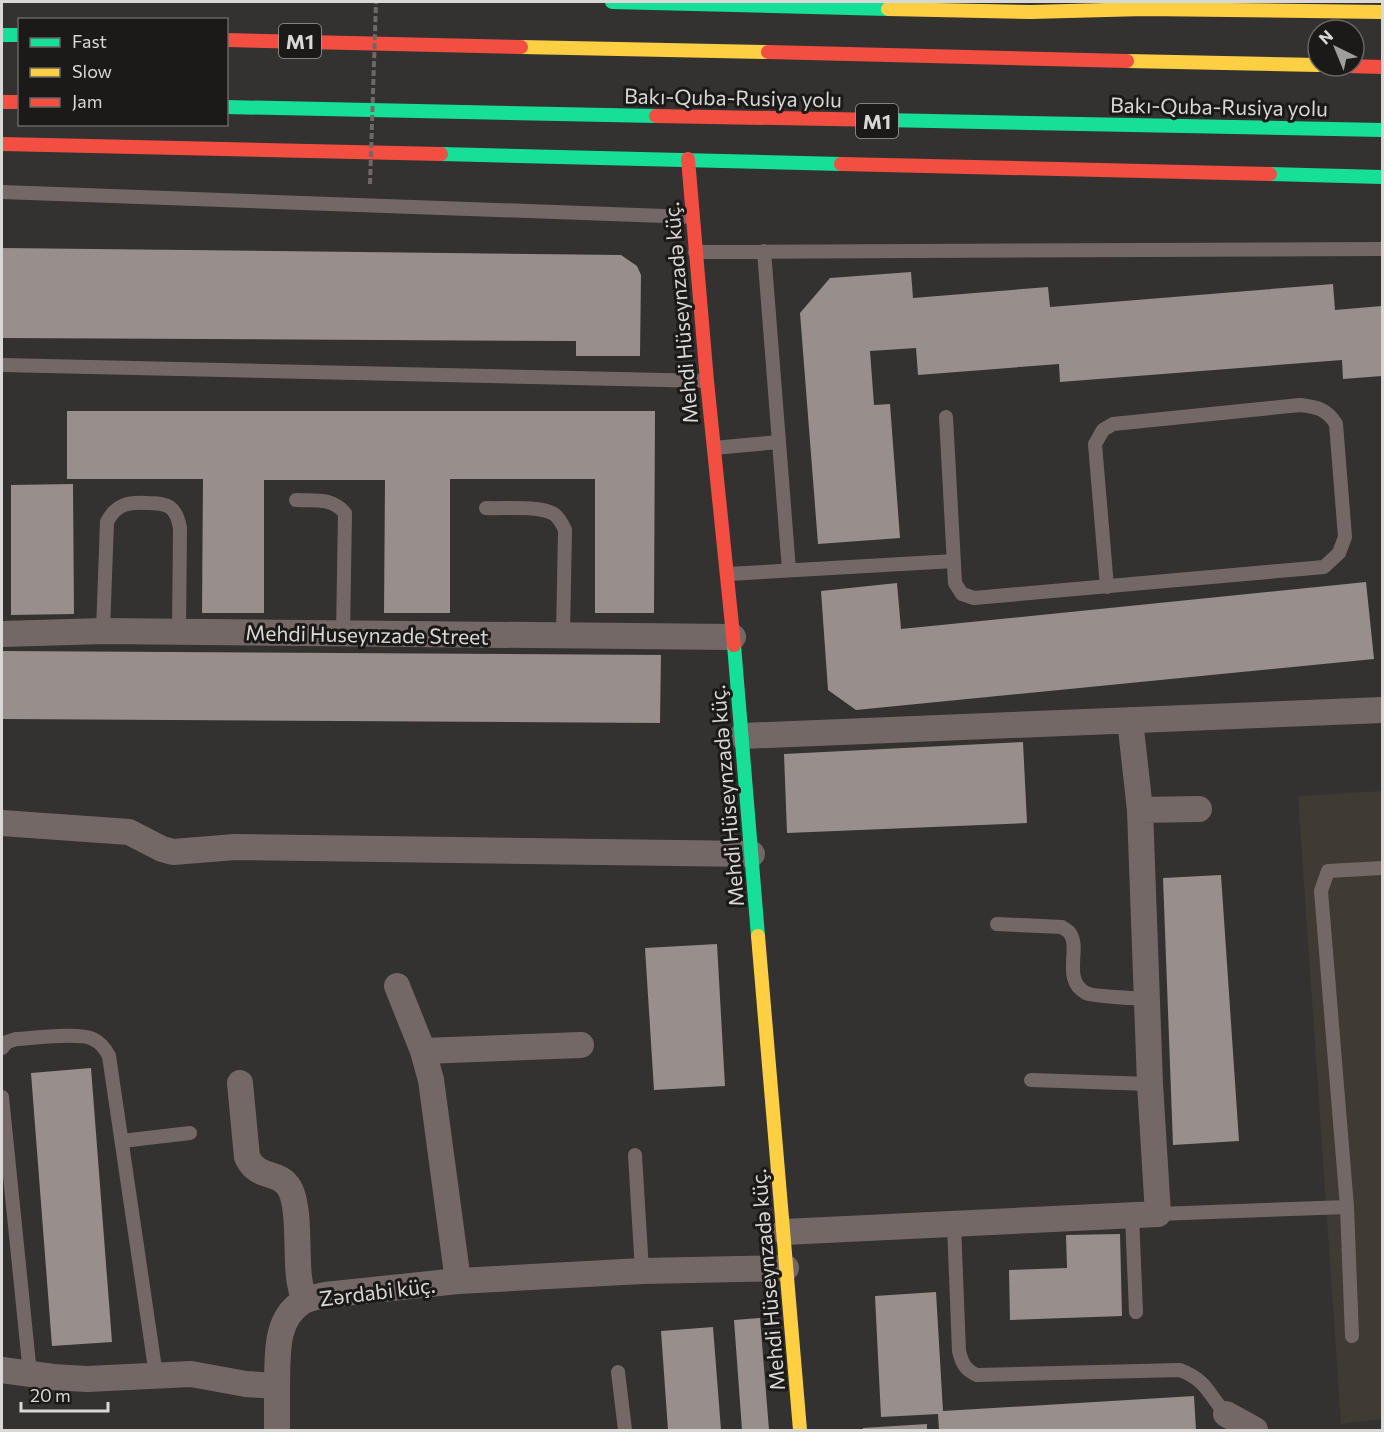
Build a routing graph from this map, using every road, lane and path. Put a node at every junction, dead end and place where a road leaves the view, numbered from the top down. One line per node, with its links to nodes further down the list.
1 (376, 2): 10 (path, bridge)
2 (612, 2): 3 (main road)
3 (798, 4): 5 (main road)
4 (1144, 5): 5 (main road); 6 (main road)
5 (1031, 7)
6 (1383, 12)
7 (2, 35): 8 (main road)
8 (18, 35)
9 (228, 39): 10 (main road, Bakı-Quba-Rusiya yolu / M1)
10 (374, 43): 11 (main road, Bakı-Quba-Rusiya yolu / M1); 17 (path, bridge)
11 (1306, 65)
12 (1366, 67): 13 (main road)
13 (1383, 67)
14 (2, 102): 15 (main road)
15 (18, 102)
16 (228, 107): 17 (main road, Bakı-Quba-Rusiya yolu / M1)
17 (372, 111): 18 (main road, Bakı-Quba-Rusiya yolu / M1); 22 (path, bridge)
18 (1383, 130)
19 (2, 144): 20 (main road)
20 (687, 159): 21 (main road); 24 (main road, Mehdi Hüseynzadə küç.)
21 (1383, 177)
22 (370, 184)
23 (2, 192): 24 (lane)
24 (692, 217): 27 (main road, Mehdi Hüseynzadə küç.)
25 (1383, 249): 26 (lane)
26 (764, 251): 27 (lane); 31 (lane)
27 (695, 252): 29 (main road, Mehdi Hüseynzadə küç.)
28 (2, 365): 29 (lane)
29 (707, 381): 32 (main road, Mehdi Hüseynzadə küç.)
30 (946, 417): 35 (lane)
31 (779, 442): 32 (lane); 36 (lane)
32 (714, 448): 37 (main road, Mehdi Hüseynzadə küç.)
33 (296, 500): 42 (lane)
34 (486, 508): 43 (lane)
35 (954, 561): 36 (lane); 38 (lane)
36 (789, 570): 37 (lane)
37 (728, 574): 44 (main road, Mehdi Hüseynzadə küç.)
38 (1107, 587): 38 (lane)
39 (103, 631): 40 (street, Mehdi Huseynzadе Street); 40 (lane); 41 (street, Mehdi Huseynzadе Street)
40 (180, 632): 42 (street, Mehdi Huseynzadе Street)
41 (2, 634)
42 (343, 634): 43 (street, Mehdi Huseynzadе Street)
43 (563, 635): 44 (street, Mehdi Huseynzadе Street)
44 (734, 637): 47 (main road, Mehdi Hüseynzadə küç.)
45 (1383, 710): 46 (street)
46 (1130, 720): 47 (street); 49 (street)
47 (742, 736): 51 (main road, Mehdi Hüseynzadə küç.)
48 (1199, 808): 49 (street)
49 (1140, 810): 55 (street)
50 (2, 823): 51 (street)
51 (752, 854): 70 (main road, Mehdi Hüseynzadə küç.)
52 (1383, 868): 66 (lane)
53 (996, 924): 55 (lane)
54 (398, 986): 58 (street)
55 (1148, 999): 61 (street)
56 (581, 1045): 58 (street)
57 (2, 1048): 64 (lane)
58 (423, 1051): 73 (street)
59 (1031, 1080): 61 (lane)
60 (240, 1083): 74 (street)
61 (1150, 1084): 67 (street)
62 (2, 1097): 79 (lane)
63 (190, 1133): 64 (lane)
64 (122, 1141): 80 (lane)
65 (635, 1155): 72 (lane)
66 (1347, 1207): 67 (lane); 76 (lane)
67 (1158, 1214): 68 (street)
68 (1132, 1215): 69 (street); 75 (lane)
69 (954, 1225): 70 (street); 82 (lane)
70 (784, 1232): 71 (main road, Mehdi Hüseynzadə küç.)
71 (786, 1268): 72 (street, Zərdabi küç.); 85 (main road, Mehdi Hüseynzadə küç.)
72 (642, 1271): 73 (street, Zərdabi küç.)
73 (458, 1281): 74 (street, Zərdabi küç.)
74 (304, 1300): 81 (street, Zərdabi küç.)
75 (1136, 1312)
76 (1352, 1336)
77 (2, 1370): 79 (street)
78 (618, 1371): 84 (lane)
79 (30, 1374): 80 (street)
80 (156, 1375): 81 (street)
81 (277, 1386): 83 (street, Zərdabi küç.)
82 (1226, 1414): 86 (street)
83 (277, 1431)
84 (625, 1431)
85 (800, 1431)
86 (1255, 1431)

